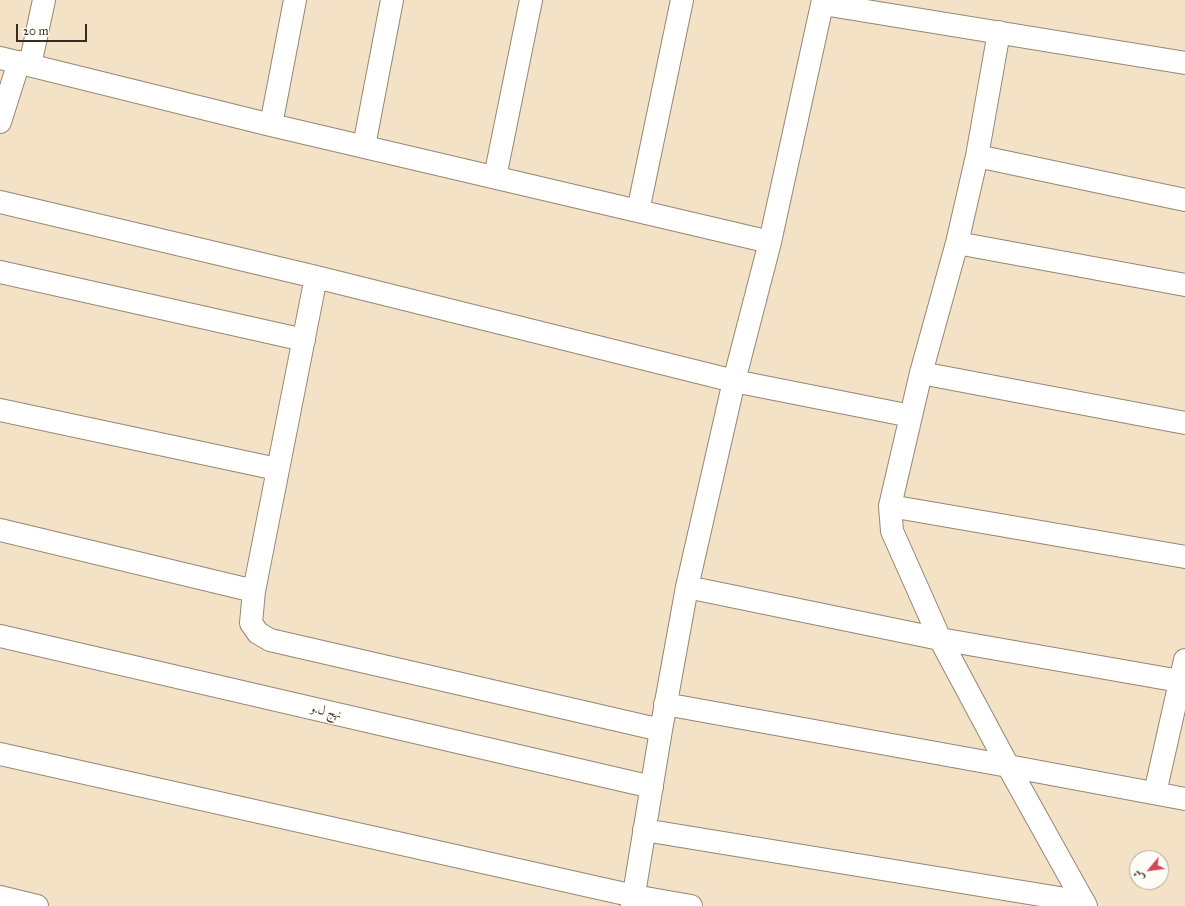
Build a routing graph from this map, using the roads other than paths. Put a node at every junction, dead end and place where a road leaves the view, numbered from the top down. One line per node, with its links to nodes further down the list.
1 (44, 0): 8 (street)
2 (295, 0): 11 (street)
3 (392, 0): 12 (street)
4 (531, 0): 14 (street)
5 (682, 0): 17 (street)
6 (823, 2): 7 (street); 18 (street)
7 (998, 32): 9 (street); 13 (street)
8 (17, 62): 10 (street); 11 (street)
9 (1185, 63)
10 (0, 122)
11 (271, 125): 12 (street)
12 (364, 146): 14 (street)
13 (977, 156): 15 (street); 19 (street)
14 (495, 177): 17 (street)
15 (1185, 200)
16 (0, 202): 21 (street)
17 (638, 211): 18 (street)
18 (770, 242): 25 (street)
19 (957, 243): 22 (street); 24 (street)
20 (0, 272): 23 (street)
21 (316, 277): 23 (street); 25 (street)
22 (1185, 285)
23 (304, 340): 29 (street)
24 (921, 373): 27 (street); 28 (street)
25 (734, 381): 27 (street); 33 (street)
26 (0, 410): 29 (street)
27 (911, 416): 30 (street)
28 (1185, 423)
29 (277, 469): 34 (street)
30 (890, 506): 32 (street); 36 (street)
31 (0, 530): 34 (street)
32 (1185, 557)
33 (687, 587): 36 (street); 39 (street)
34 (254, 591): 40 (street)
35 (0, 636): 43 (street, نهج ل.و)
36 (940, 639): 38 (street); 42 (street)
37 (1185, 660): 38 (street)
38 (1183, 682): 44 (street)
39 (665, 704): 40 (street); 42 (street)
40 (661, 730): 43 (street)
41 (0, 754): 48 (street)
42 (1008, 766): 44 (street); 49 (street)
43 (652, 788): 46 (street)
44 (1155, 793): 45 (street)
45 (1185, 799)
46 (644, 830): 48 (street); 49 (street)
47 (0, 897): 50 (street)
48 (633, 901): 51 (street)
49 (1085, 904)
50 (37, 906)
51 (690, 906)

